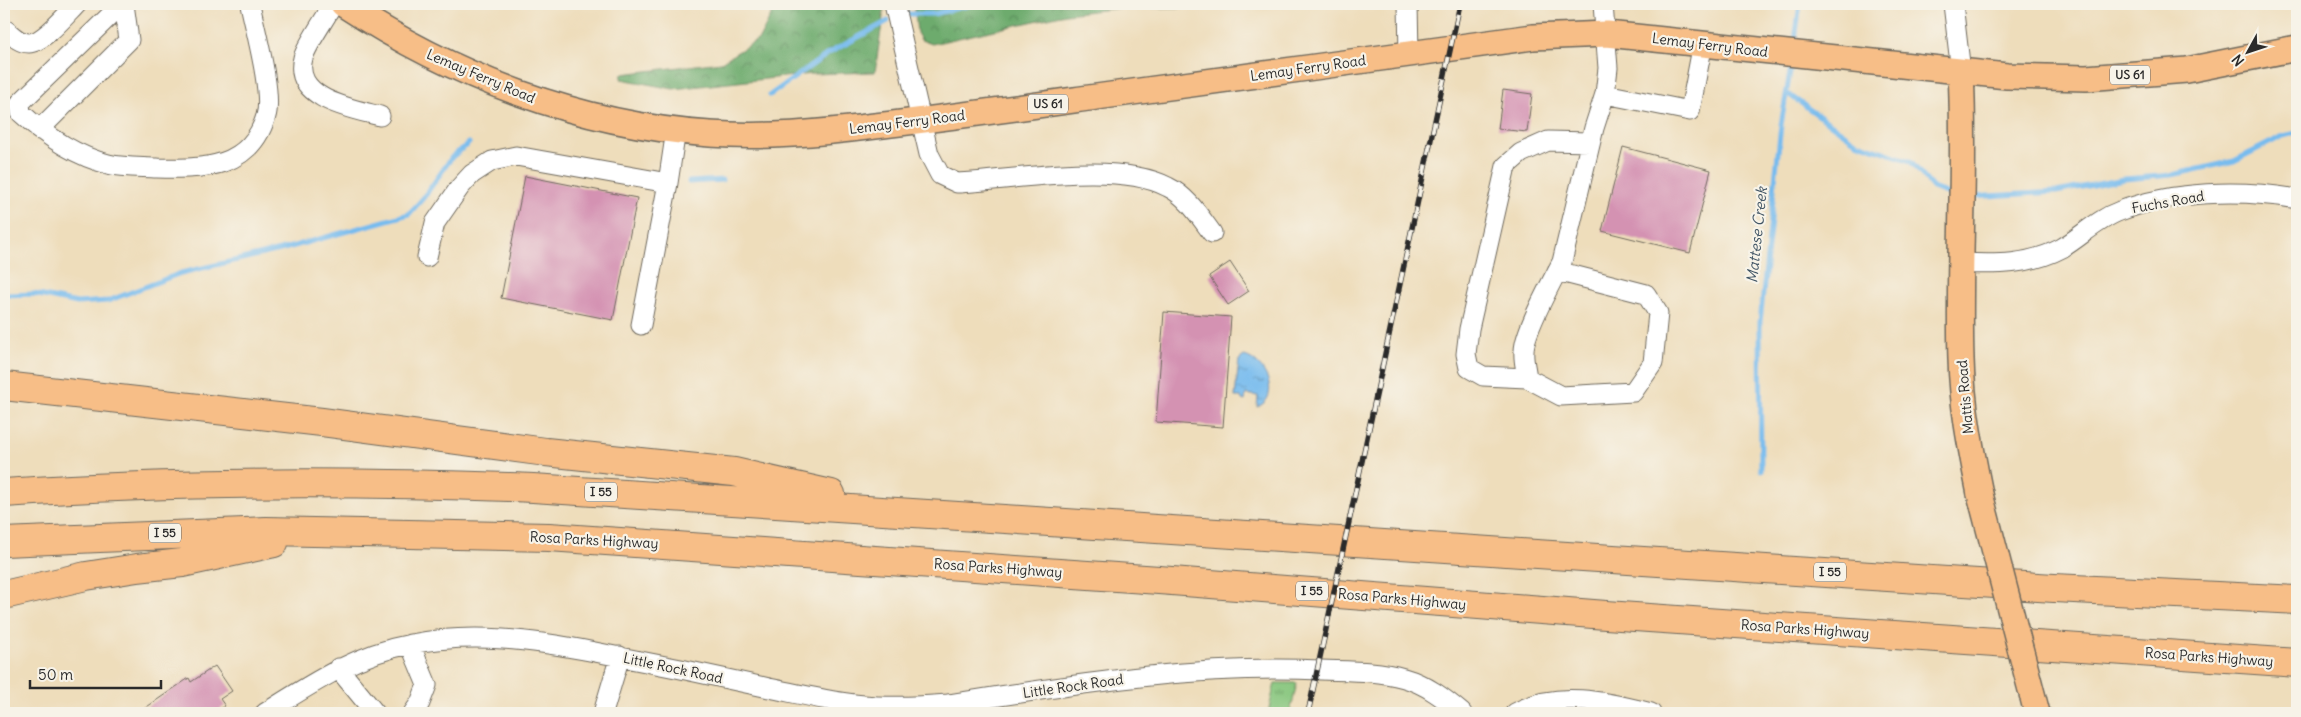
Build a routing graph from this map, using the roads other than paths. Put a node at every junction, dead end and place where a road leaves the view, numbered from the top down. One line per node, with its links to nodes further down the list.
1 (77, 4): 10 (street)
2 (123, 4): 19 (street); 19 (street)
3 (250, 4): 19 (street)
4 (333, 4): 17 (street)
5 (343, 4): 20 (main road, Lemay Ferry Road / US 61)
6 (894, 4): 18 (street)
7 (1408, 4): 14 (street)
8 (1603, 4): 11 (street)
9 (1953, 4): 15 (street)
10 (6, 30)
11 (1607, 34): 12 (main road, Lemay Ferry Road / US 61); 14 (main road, Lemay Ferry Road / US 61); 16 (street)
12 (1703, 43): 15 (main road, Lemay Ferry Road / US 61); 16 (street)
13 (2297, 48): 15 (main road, Lemay Ferry Road / US 61)
14 (1409, 54): 18 (main road, Lemay Ferry Road / US 61)
15 (1961, 72): 26 (main road, Mattis Road)
16 (1605, 94): 21 (street)
17 (380, 116)
18 (922, 121): 20 (main road, Lemay Ferry Road / US 61); 24 (street)
19 (39, 130)
20 (676, 130): 22 (street)
21 (1590, 142): 27 (street); 29 (street)
22 (668, 183): 25 (street); 28 (street)
23 (2297, 199): 26 (street, Fuchs Road)
24 (1212, 233)
25 (427, 258)
26 (1961, 263): 49 (main road, Mattis Road, bridge)
27 (1557, 271): 29 (street); 29 (street)
28 (641, 325)
29 (1527, 378)
30 (4, 386): 32 (highway)
31 (4, 493): 32 (highway, I 55)
32 (918, 514): 36 (highway, I 55)
33 (326, 531): 34 (highway, I 55); 35 (highway); 39 (highway, Rosa Parks Highway / I 55)
34 (4, 542)
35 (4, 595)
36 (2297, 600)
37 (410, 644): 38 (street, Little Rock Road); 40 (street, Little Rock Road); 44 (street)
38 (620, 656): 41 (street, Little Rock Road); 45 (street)
39 (2297, 663)
40 (338, 668): 42 (street, Little Rock Road); 43 (street)
41 (874, 710): 46 (street, Little Rock Road)
42 (265, 713)
43 (375, 713)
44 (413, 713)
45 (604, 713)
46 (1462, 713)
47 (1515, 713): 48 (street)
48 (1651, 713)
49 (2037, 713)

